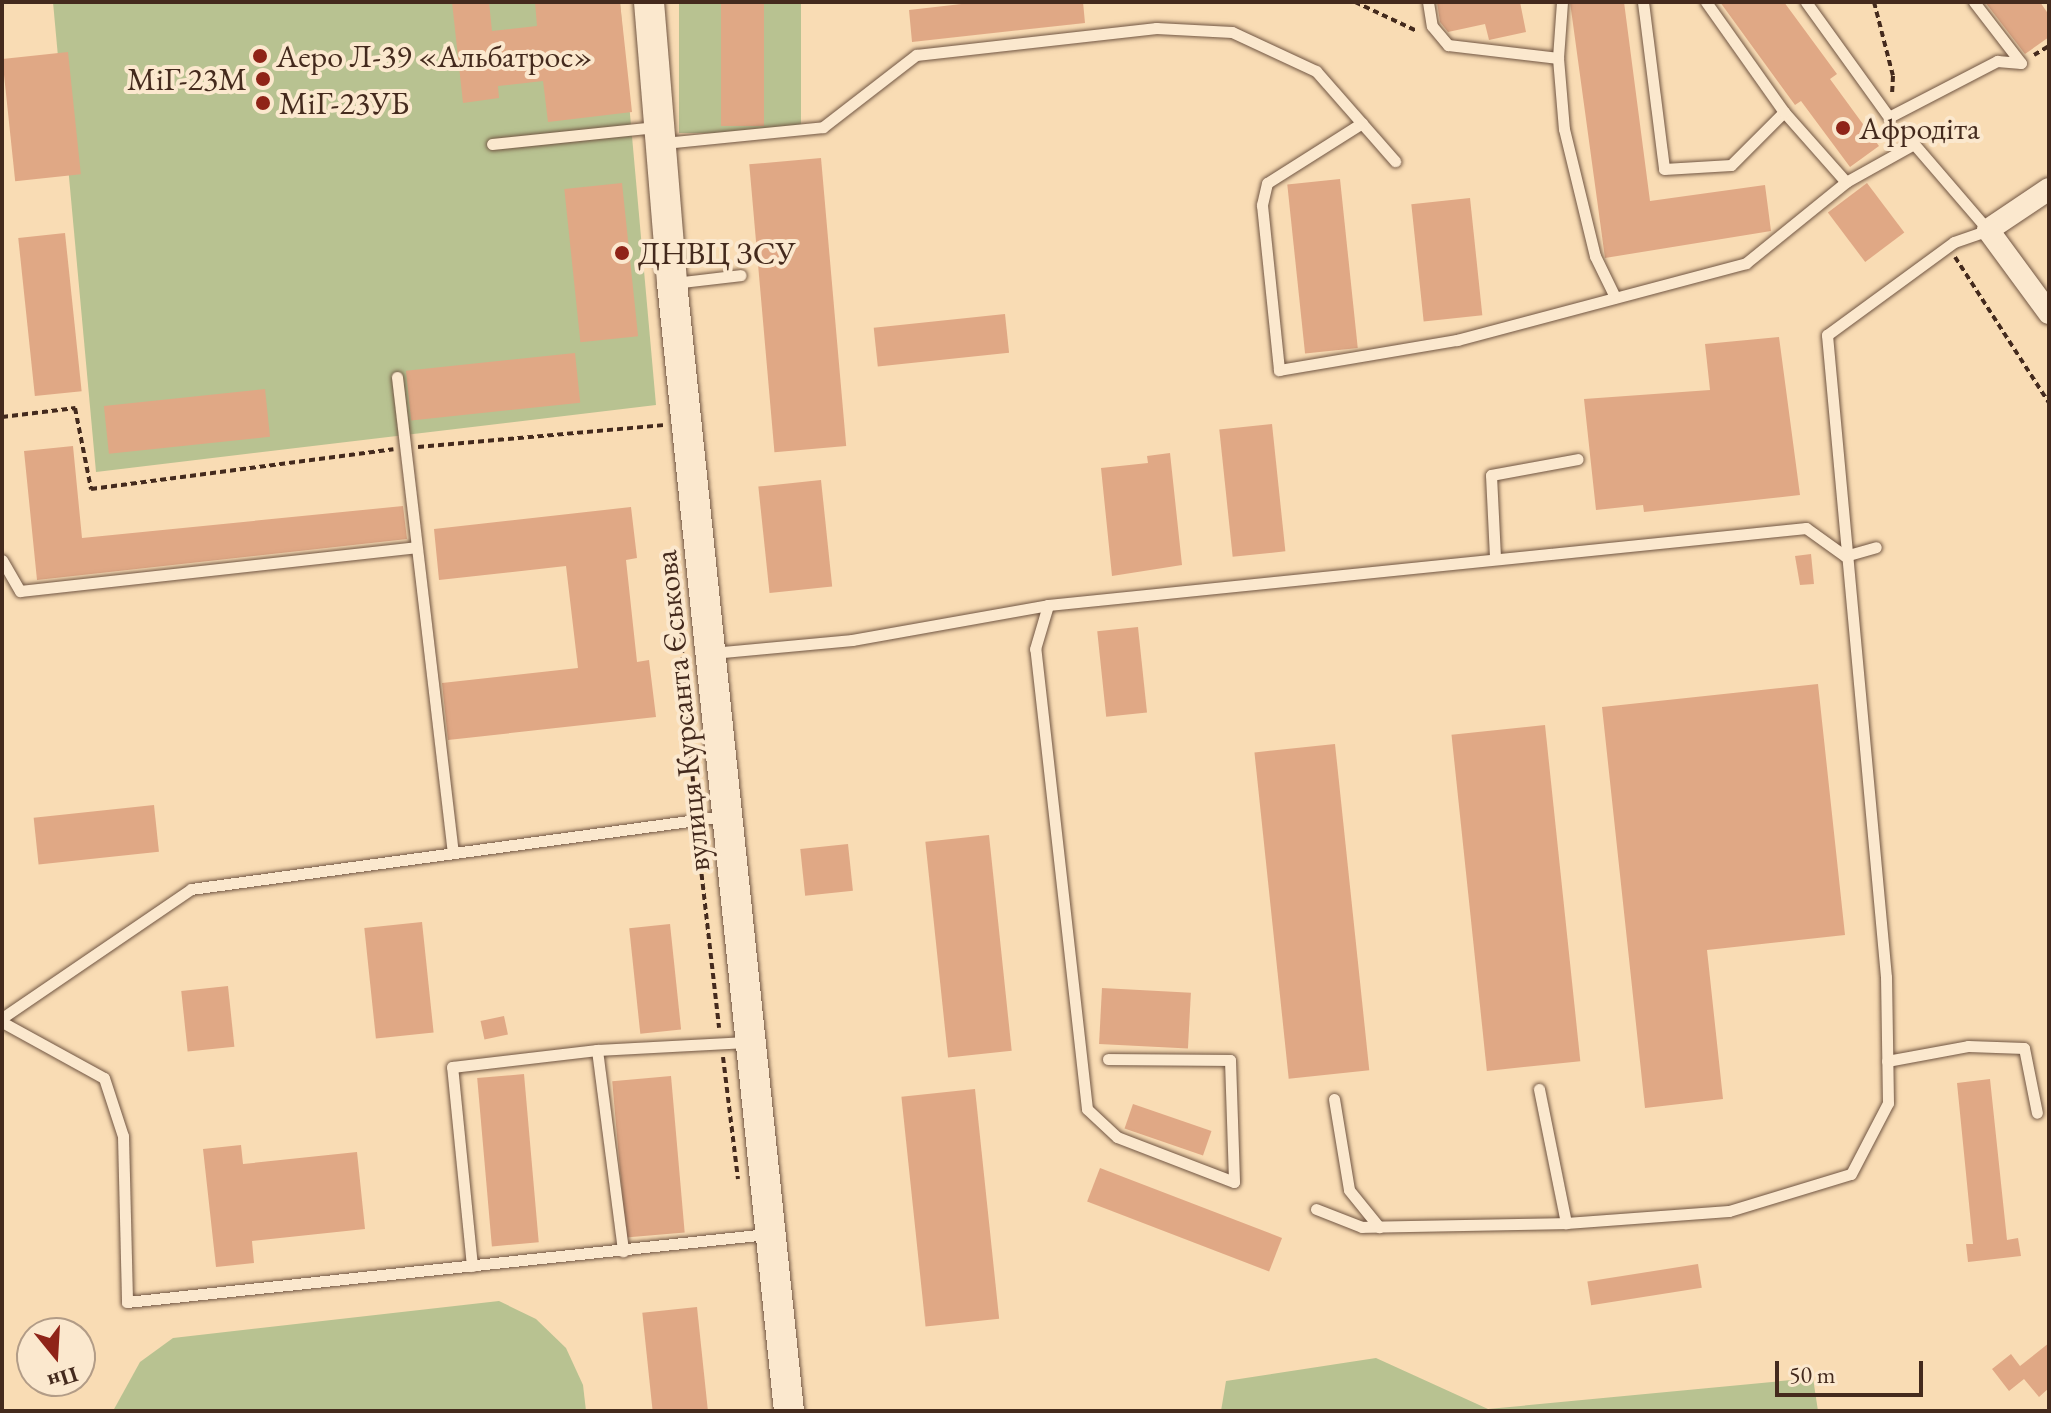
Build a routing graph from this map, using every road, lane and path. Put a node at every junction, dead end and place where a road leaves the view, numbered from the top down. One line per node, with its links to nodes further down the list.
1 (649, 2): 15 (street, вулиця Курсанта Єськова)
2 (1355, 2): 10 (path)
3 (1428, 2): 10 (lane)
4 (1562, 2): 11 (lane)
5 (1643, 2): 12 (lane)
6 (1706, 2): 12 (lane)
7 (1806, 2): 13 (lane)
8 (1874, 2): 13 (path)
9 (1974, 2): 13 (lane)
10 (1448, 45): 11 (lane)
11 (1558, 58): 24 (lane)
12 (1784, 112): 18 (lane)
13 (1889, 117)
14 (1362, 123): 15 (lane); 17 (lane); 24 (lane)
15 (661, 135): 16 (lane); 23 (street, вулиця Курсанта Єськова)
16 (492, 144)
17 (1395, 161)
18 (1846, 182): 20 (lane); 24 (lane)
19 (2049, 189): 20 (street)
20 (1988, 230): 21 (lane); 25 (street)
21 (1948, 247): 27 (path); 34 (lane)
22 (741, 275): 23 (lane)
23 (672, 283): 38 (street, вулиця Курсанта Єськова)
24 (1615, 297)
25 (2049, 313)
26 (397, 377): 30 (lane)
27 (2049, 403)
28 (2, 417): 30 (path)
29 (663, 425): 30 (path)
30 (405, 448): 32 (lane)
31 (1578, 459): 35 (lane)
32 (416, 547): 36 (lane); 40 (lane)
33 (1876, 547): 34 (lane)
34 (1845, 556): 35 (lane); 45 (lane)
35 (1495, 557): 37 (lane)
36 (2, 560)
37 (1048, 605): 38 (lane); 44 (lane)
38 (711, 653): 39 (street, вулиця Курсанта Єськова)
39 (730, 816): 40 (lane); 42 (street, вулиця Курсанта Єськова)
40 (453, 853): 41 (lane)
41 (2, 1020): 54 (lane)
42 (752, 1041): 43 (lane); 52 (street, вулиця Курсанта Єськова)
43 (597, 1050): 53 (lane); 54 (lane)
44 (1108, 1059)
45 (1887, 1061): 48 (lane); 50 (lane)
46 (1539, 1089): 50 (lane)
47 (1334, 1099): 51 (lane)
48 (2037, 1113)
49 (1316, 1209): 51 (lane)
50 (1566, 1223): 51 (lane)
51 (1379, 1227)
52 (772, 1233): 53 (lane); 55 (street, вулиця Курсанта Єськова)
53 (623, 1251): 54 (lane)
54 (472, 1266)
55 (789, 1411)

